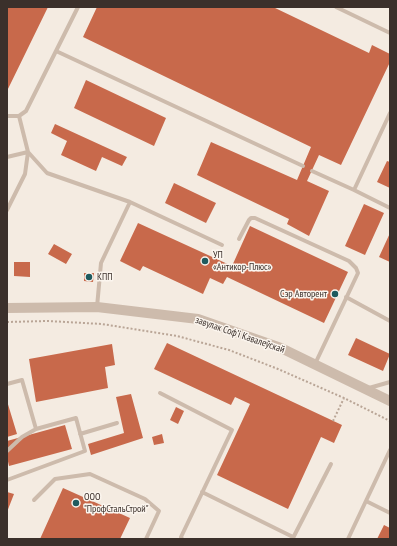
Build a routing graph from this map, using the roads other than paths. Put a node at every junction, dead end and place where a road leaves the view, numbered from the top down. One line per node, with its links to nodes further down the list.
1 (78, 7): 4 (lane)
2 (336, 7): 3 (lane)
3 (390, 33)
4 (56, 51): 7 (lane); 10 (lane)
5 (390, 113): 12 (lane)
6 (7, 116): 7 (lane)
7 (19, 116): 8 (lane)
8 (28, 152): 9 (lane); 13 (lane); 15 (lane)
9 (7, 157)
10 (303, 166)
11 (312, 171): 12 (lane)
12 (354, 190): 14 (lane)
13 (130, 202): 17 (lane); 19 (lane)
14 (390, 208)
15 (7, 210)
16 (239, 239): 18 (lane)
17 (222, 245)
18 (346, 297): 21 (lane); 22 (lane)
19 (97, 307): 20 (street, завулак Софʼі Кавалеўскай); 22 (street, завулак Софʼі Кавалеўскай)
20 (7, 308)
21 (390, 321)
22 (314, 364): 25 (street, завулак Софʼі Кавалеўскай)
23 (390, 382): 25 (lane)
24 (7, 384): 29 (lane)
25 (367, 389): 27 (street, завулак Софʼі Кавалеўскай)
26 (160, 393): 35 (lane)
27 (390, 400)
28 (117, 423): 30 (lane)
29 (36, 430): 30 (lane); 32 (lane)
30 (80, 434): 34 (lane)
31 (390, 450): 37 (lane)
32 (7, 451)
33 (331, 464): 39 (lane)
34 (7, 480)
35 (202, 492): 39 (lane); 41 (lane)
36 (34, 500): 40 (lane)
37 (366, 501): 38 (lane); 42 (lane)
38 (390, 513)
39 (293, 538)
40 (146, 539)
41 (182, 539)
42 (348, 539)

